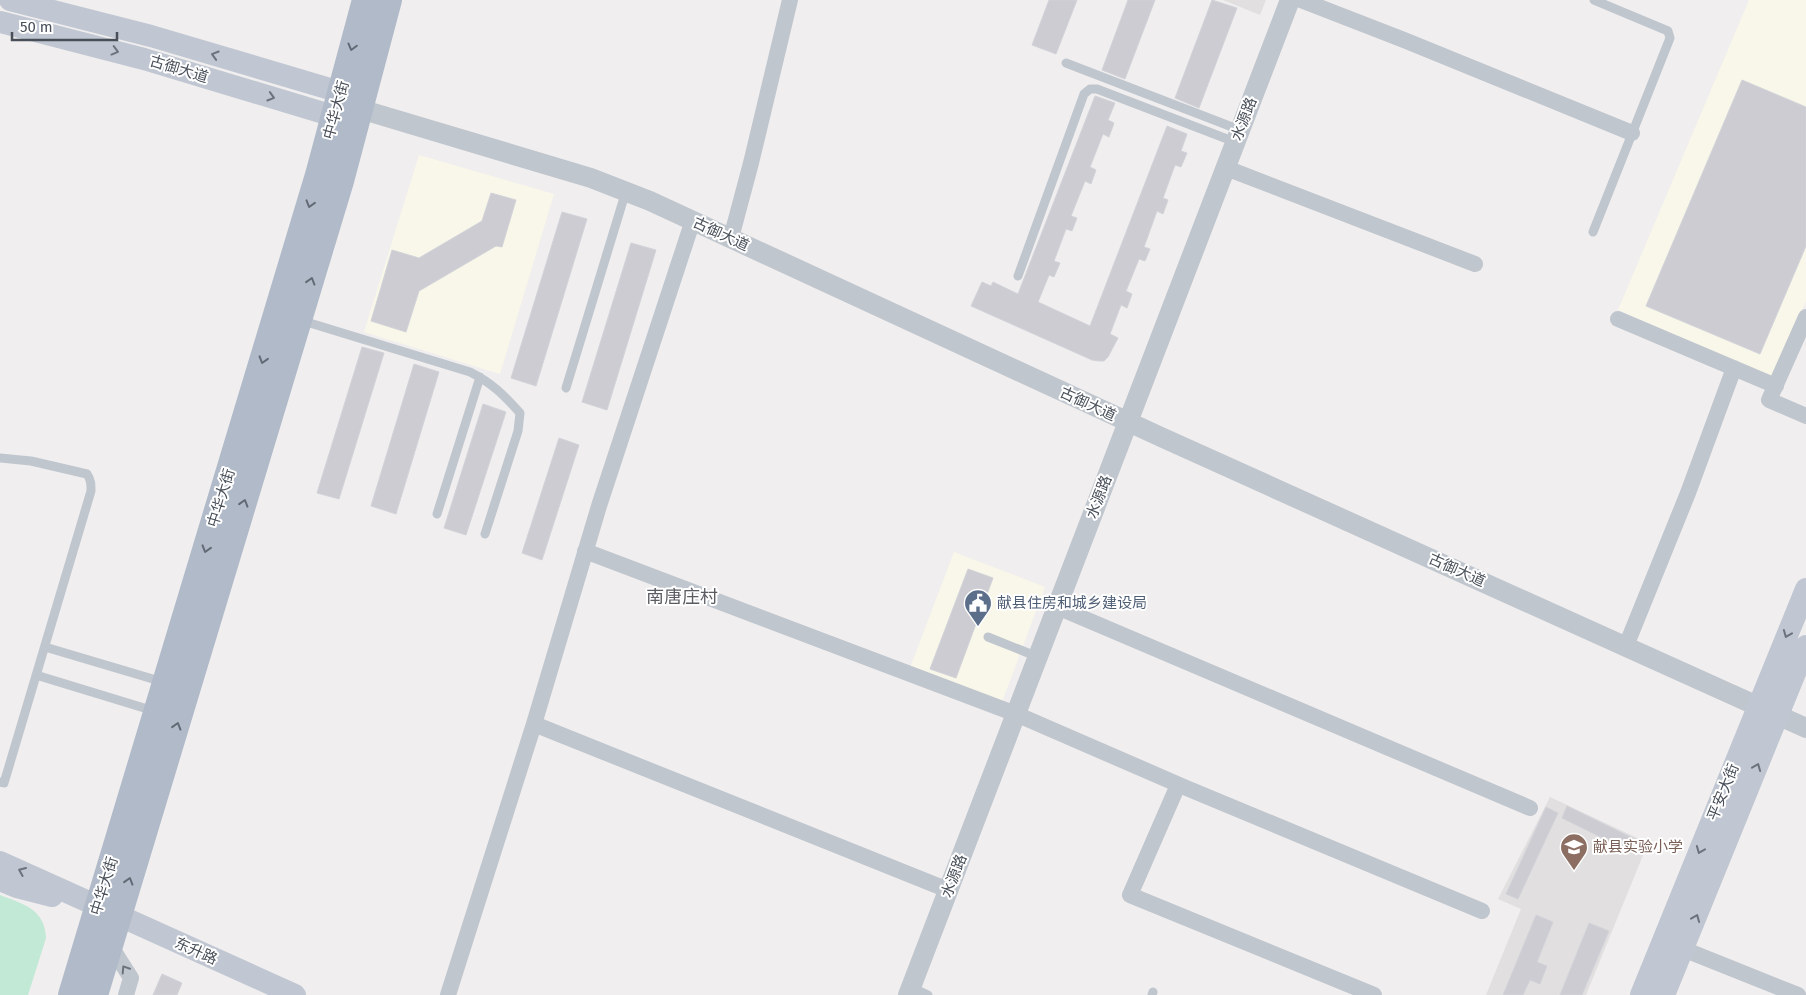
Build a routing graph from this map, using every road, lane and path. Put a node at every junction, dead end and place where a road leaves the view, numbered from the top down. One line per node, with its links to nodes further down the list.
1 (10, 0): 10 (main road, 古御大道, one-way to 1)
2 (365, 0): 10 (main road, 中华大街, one-way to 10)
3 (389, 0): 10 (main road, 中华大街)
4 (790, 0): 17 (street)
5 (1290, 0): 12 (street, 水源路)
6 (1301, 0): 11 (street)
7 (1594, 0): 11 (lane)
8 (0, 22): 10 (main road, 古御大道, one-way to 10)
9 (1066, 63): 12 (lane)
10 (351, 108): 14 (street, 古御大道); 21 (main road, 中华大街, one-way to 10); 41 (main road, 中华大街, one-way to 41)
11 (1632, 133): 16 (lane)
12 (1238, 136): 13 (street, 水源路); 19 (lane)
13 (1226, 168): 18 (street); 28 (street, 水源路)
14 (626, 191): 15 (street, 古御大道); 26 (lane)
15 (692, 220): 17 (street, 古御大道); 32 (street)
16 (1593, 232)
17 (731, 238): 28 (street, 古御大道)
18 (1475, 264)
19 (1018, 276)
20 (1806, 317): 25 (street)
21 (299, 319): 24 (lane); 54 (main road, 中华大街, one-way to 21)
22 (1618, 319): 23 (street)
23 (1734, 368): 25 (street); 36 (street)
24 (480, 377): 30 (lane); 31 (lane)
25 (1776, 386): 27 (street)
26 (566, 388)
27 (1806, 416)
28 (1128, 422): 34 (street, 水源路); 36 (street, 古御大道)
29 (0, 458): 38 (lane)
30 (437, 514)
31 (485, 534)
32 (586, 552): 44 (street); 45 (street)
33 (1806, 589): 42 (main road, 平安大街, one-way to 42)
34 (1057, 607): 39 (street, 水源路); 49 (street)
35 (988, 637): 39 (lane)
36 (1626, 646): 42 (street, 古御大道)
37 (1806, 646): 42 (main road, 平安大街)
38 (45, 647): 40 (lane); 41 (lane)
39 (1038, 657): 44 (street, 水源路)
40 (36, 675): 43 (lane); 47 (lane)
41 (165, 683): 43 (main road, 中华大街)
42 (1768, 710): 46 (street, 古御大道); 56 (main road, 平安大街, one-way to 42); 64 (main road, 平安大街, one-way to 64)
43 (157, 712): 54 (main road, 中华大街)
44 (1016, 714): 48 (street); 52 (street, 水源路)
45 (534, 724): 52 (street); 62 (street)
46 (1806, 728)
47 (0, 782)
48 (1178, 785): 53 (street); 63 (street)
49 (1530, 808)
50 (0, 862): 54 (main road, 东升路, one-way to 50)
51 (0, 880): 54 (main road, 东升路)
52 (948, 890): 57 (street, 水源路)
53 (1482, 911)
54 (108, 912): 55 (main road, 中华大街); 58 (main road, 中华大街); 61 (main road, 东升路)
55 (110, 945): 59 (main road, 中华大街); 60 (street, one-way to 55)
56 (1683, 948): 65 (main road, 平安大街); 66 (street)
57 (916, 992)
58 (71, 995)
59 (95, 995)
60 (126, 995)
61 (295, 995)
62 (448, 995)
63 (1374, 995)
64 (1641, 995)
65 (1664, 995)
66 (1798, 995)

